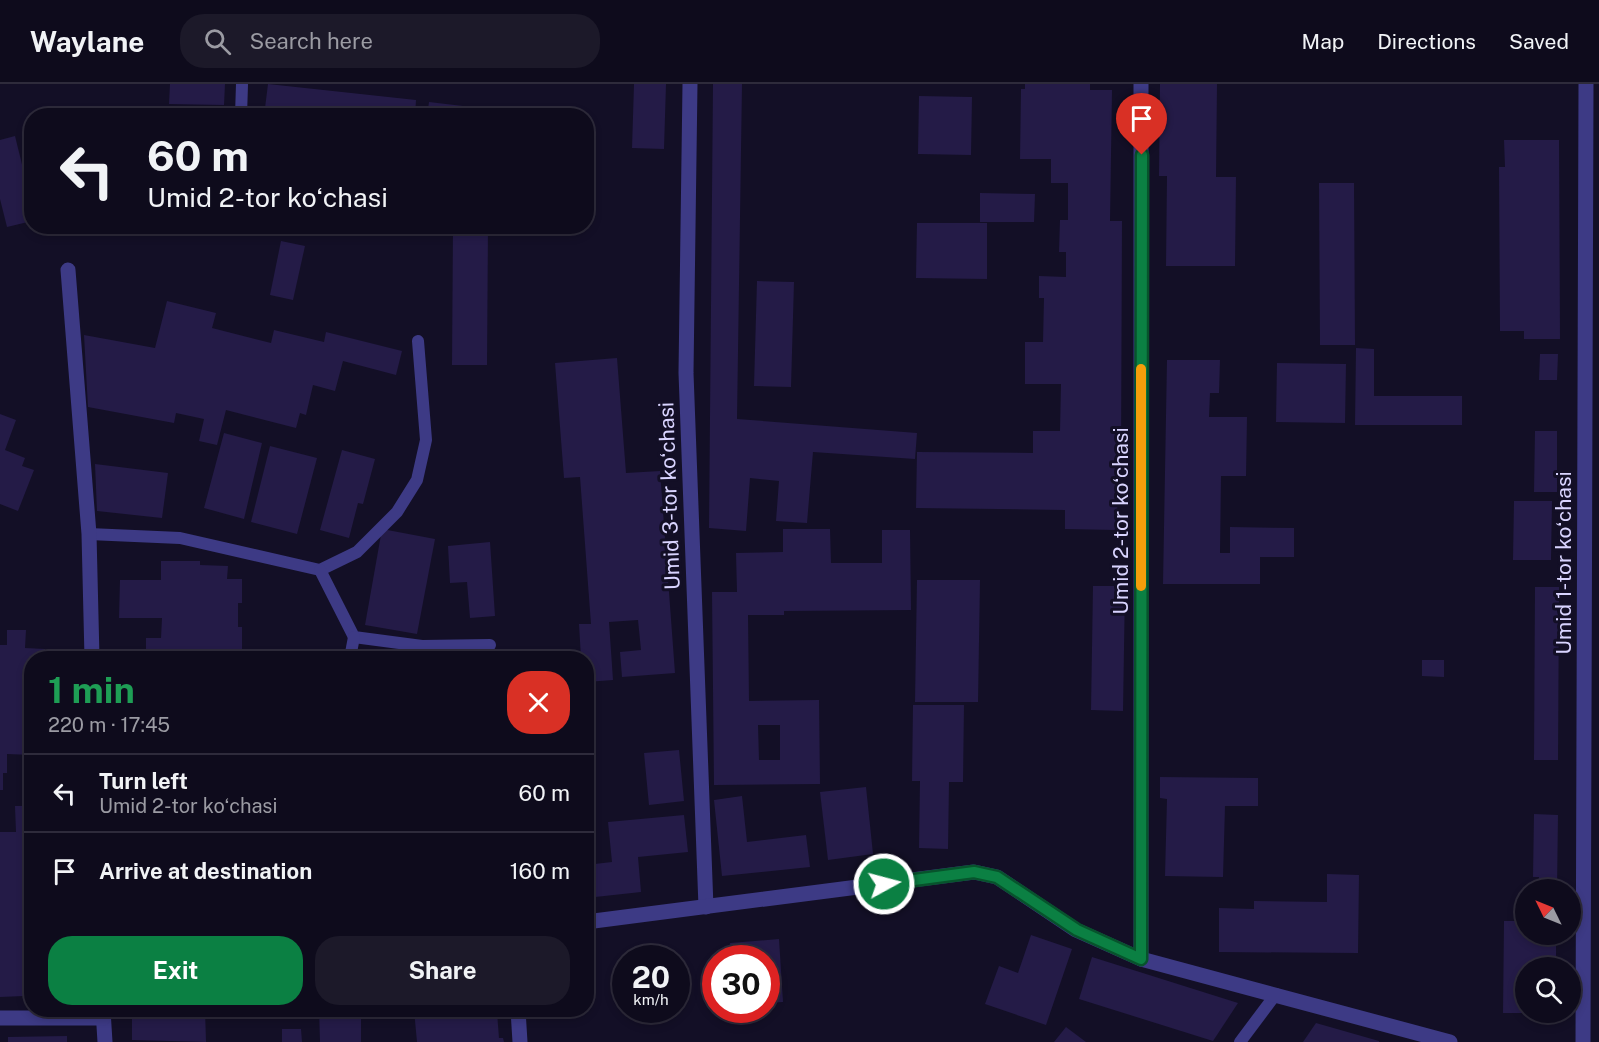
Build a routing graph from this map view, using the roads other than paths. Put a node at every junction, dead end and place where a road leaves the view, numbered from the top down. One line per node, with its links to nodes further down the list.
1 (242, 84): 5 (lane)
2 (690, 84): 14 (street, Umid 3-tor koʻchasi)
3 (1142, 84): 16 (street, Umid 2-tor koʻchasi)
4 (1586, 84): 26 (street, Umid 1-tor koʻchasi)
5 (241, 108)
6 (68, 270): 8 (street)
7 (418, 340): 9 (lane)
8 (89, 534): 9 (lane); 12 (street)
9 (320, 570): 10 (lane)
10 (354, 637): 11 (lane); 13 (lane)
11 (490, 645)
12 (92, 651)
13 (351, 651)
14 (706, 907): 15 (street); 16 (street)
15 (594, 921)
16 (1141, 959): 17 (street)
17 (1276, 994): 24 (lane); 25 (street)
18 (26, 1017): 21 (street)
19 (103, 1017): 22 (street)
20 (518, 1017): 23 (street)
21 (0, 1018)
22 (105, 1042)
23 (520, 1042)
24 (1240, 1042)
25 (1450, 1042)
26 (1583, 1042)

